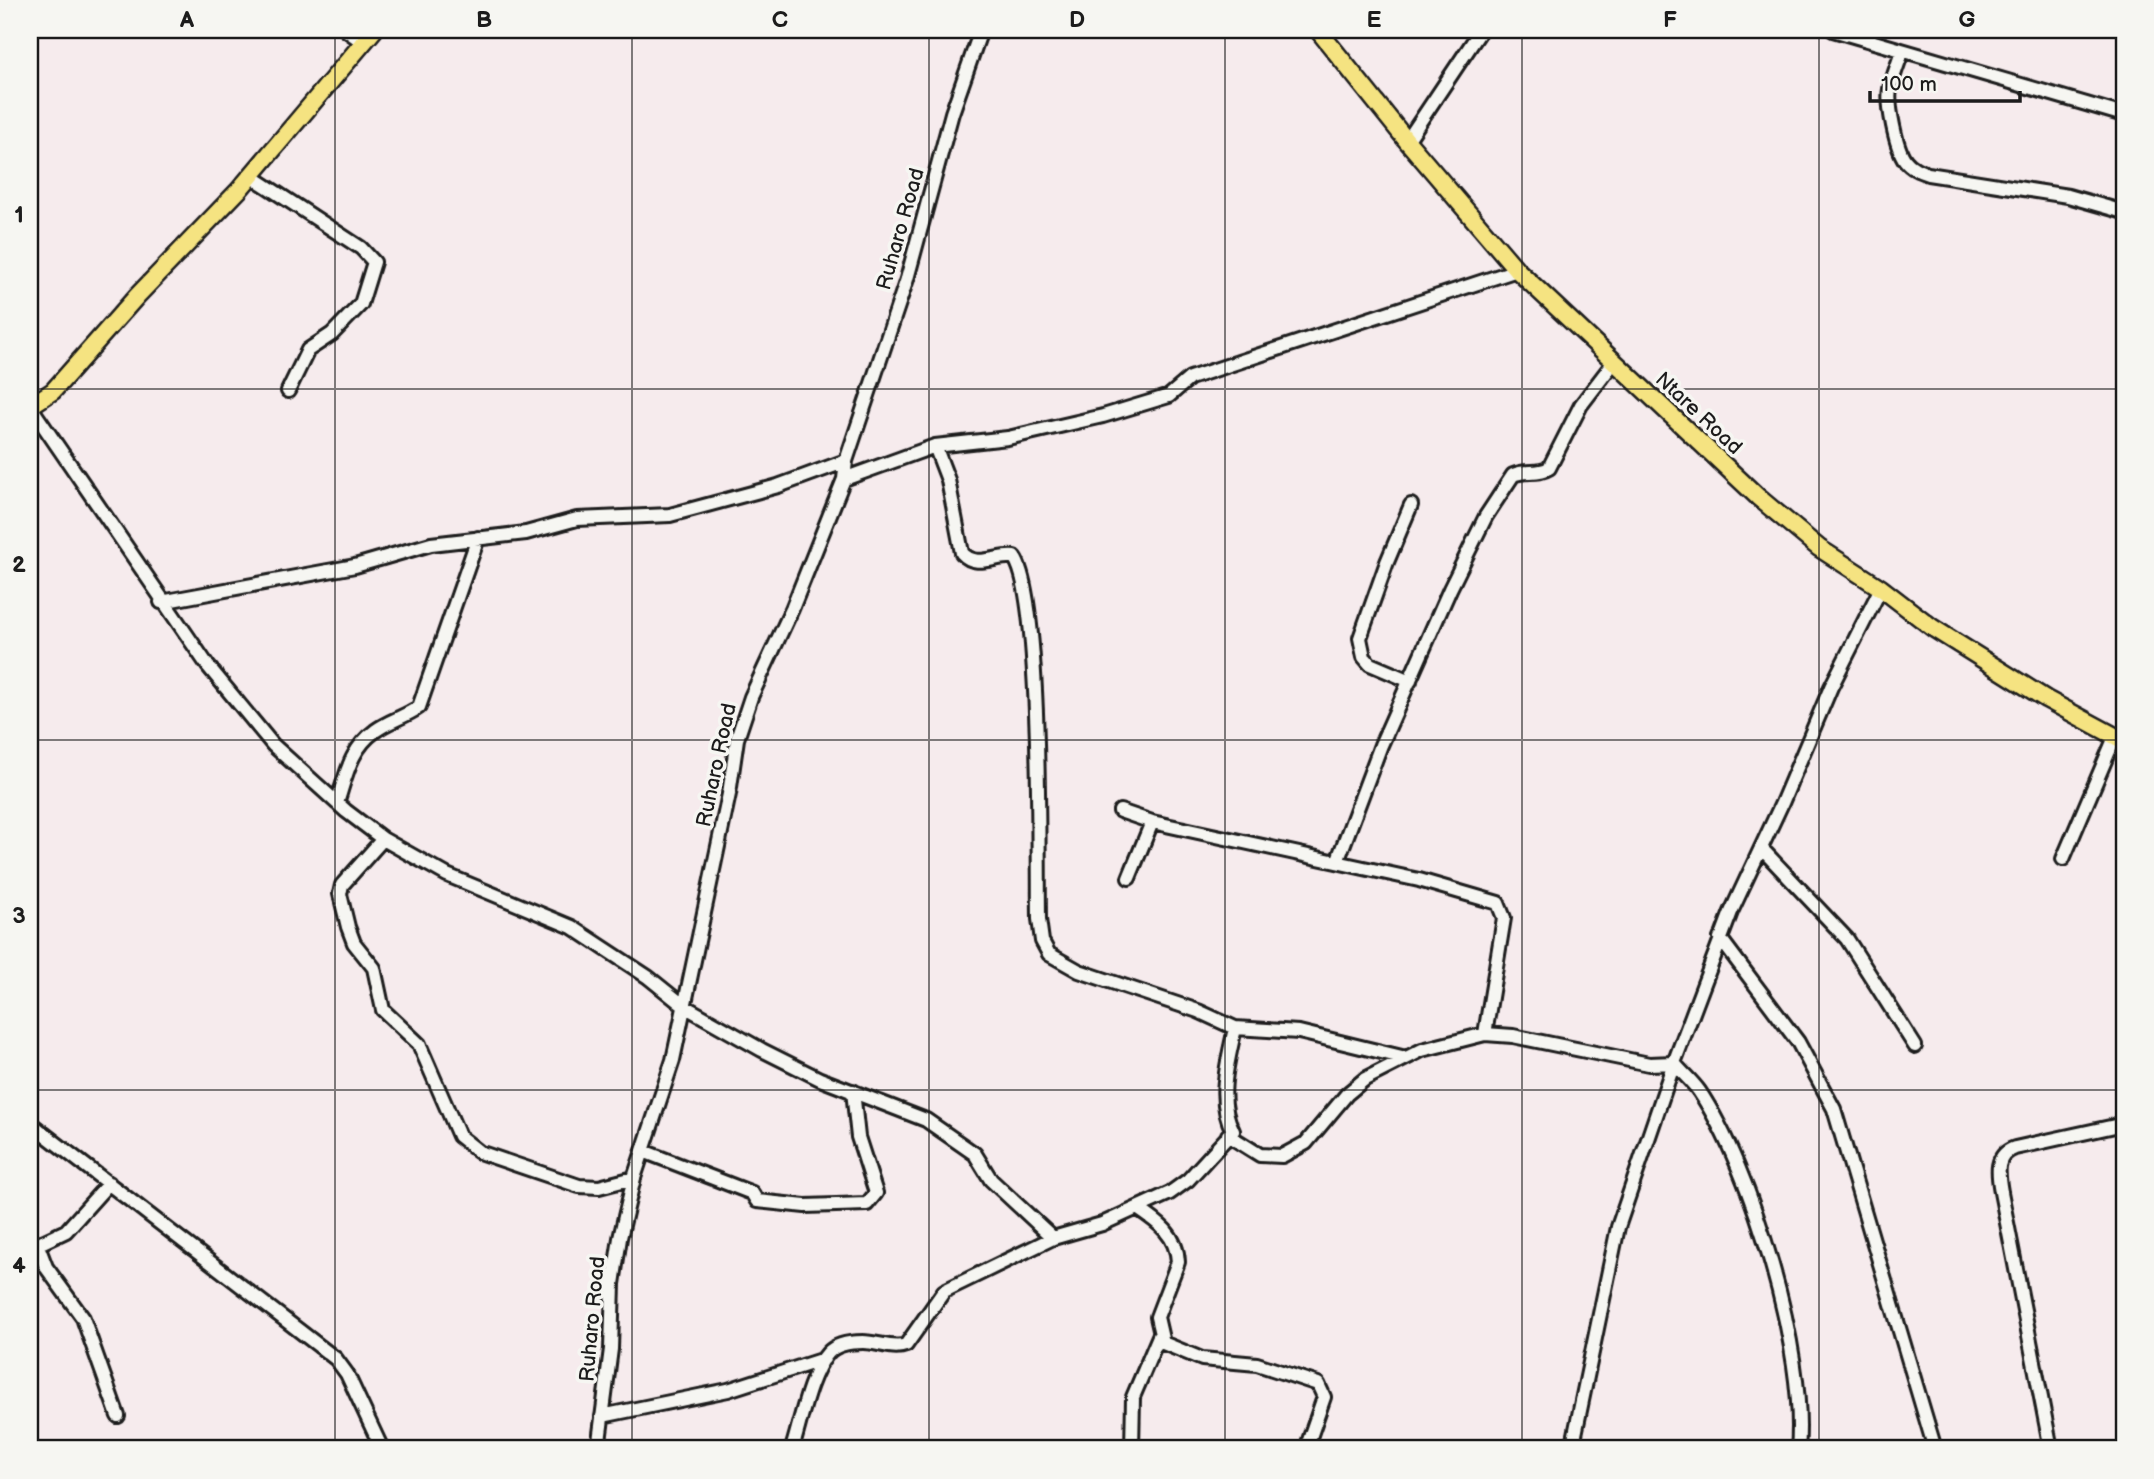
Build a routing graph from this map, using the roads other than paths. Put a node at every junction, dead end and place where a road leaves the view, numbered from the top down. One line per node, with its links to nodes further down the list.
1 (346, 30): 6 (street)
2 (981, 30): 17 (street, Ruharo Road)
3 (1318, 30): 9 (main road, Ntare Road)
4 (1482, 30): 9 (street)
5 (1833, 30): 7 (street)
6 (368, 36): 10 (main road)
7 (1902, 51): 8 (street); 11 (street)
8 (2124, 115)
9 (1407, 142): 12 (main road, Ntare Road)
10 (251, 176): 14 (street); 15 (main road)
11 (2124, 212)
12 (1517, 270): 13 (main road, Ntare Road); 16 (street)
13 (1614, 362): 21 (main road, Ntare Road); 23 (street)
14 (288, 391)
15 (31, 410): 22 (street)
16 (935, 446): 18 (street); 35 (street)
17 (846, 461): 18 (street, Ruharo Road); 20 (street)
18 (844, 479): 34 (street, Ruharo Road)
19 (1411, 505): 23 (street)
20 (478, 538): 22 (street); 25 (street)
21 (1881, 587): 24 (main road, Ntare Road); 29 (street)
22 (161, 601): 25 (street)
23 (1409, 681): 31 (street)
24 (2120, 739): 30 (street)
25 (337, 803): 28 (street)
26 (1120, 811): 27 (street)
27 (1152, 821): 31 (street); 32 (street)
28 (383, 839): 34 (street); 45 (street)
29 (1761, 848): 33 (street); 37 (street)
30 (2063, 859)
31 (1337, 862): 36 (street)
32 (1129, 878)
33 (1720, 938): 39 (street); 61 (street)
34 (684, 1006): 40 (street); 44 (street, Ruharo Road)
35 (1234, 1028): 38 (street); 43 (street)
36 (1485, 1034): 38 (street); 39 (street)
37 (1915, 1046)
38 (1406, 1058): 43 (street)
39 (1674, 1063): 59 (street); 60 (street)
40 (853, 1091): 44 (street); 48 (street)
41 (30, 1124): 46 (street)
42 (2124, 1124): 62 (street)
43 (1228, 1135): 47 (street)
44 (643, 1151): 45 (street, Ruharo Road)
45 (634, 1178): 53 (street, Ruharo Road)
46 (109, 1183): 49 (street); 54 (street)
47 (1137, 1208): 48 (street); 50 (street)
48 (1053, 1238): 51 (street)
49 (34, 1247): 52 (street)
50 (1159, 1336): 57 (street); 58 (street)
51 (824, 1359): 53 (street); 56 (street)
52 (118, 1416)
53 (602, 1416): 55 (street, Ruharo Road)
54 (382, 1449)
55 (598, 1449)
56 (792, 1449)
57 (1132, 1449)
58 (1306, 1449)
59 (1572, 1449)
60 (1798, 1449)
61 (1935, 1449)
62 (2051, 1449)

